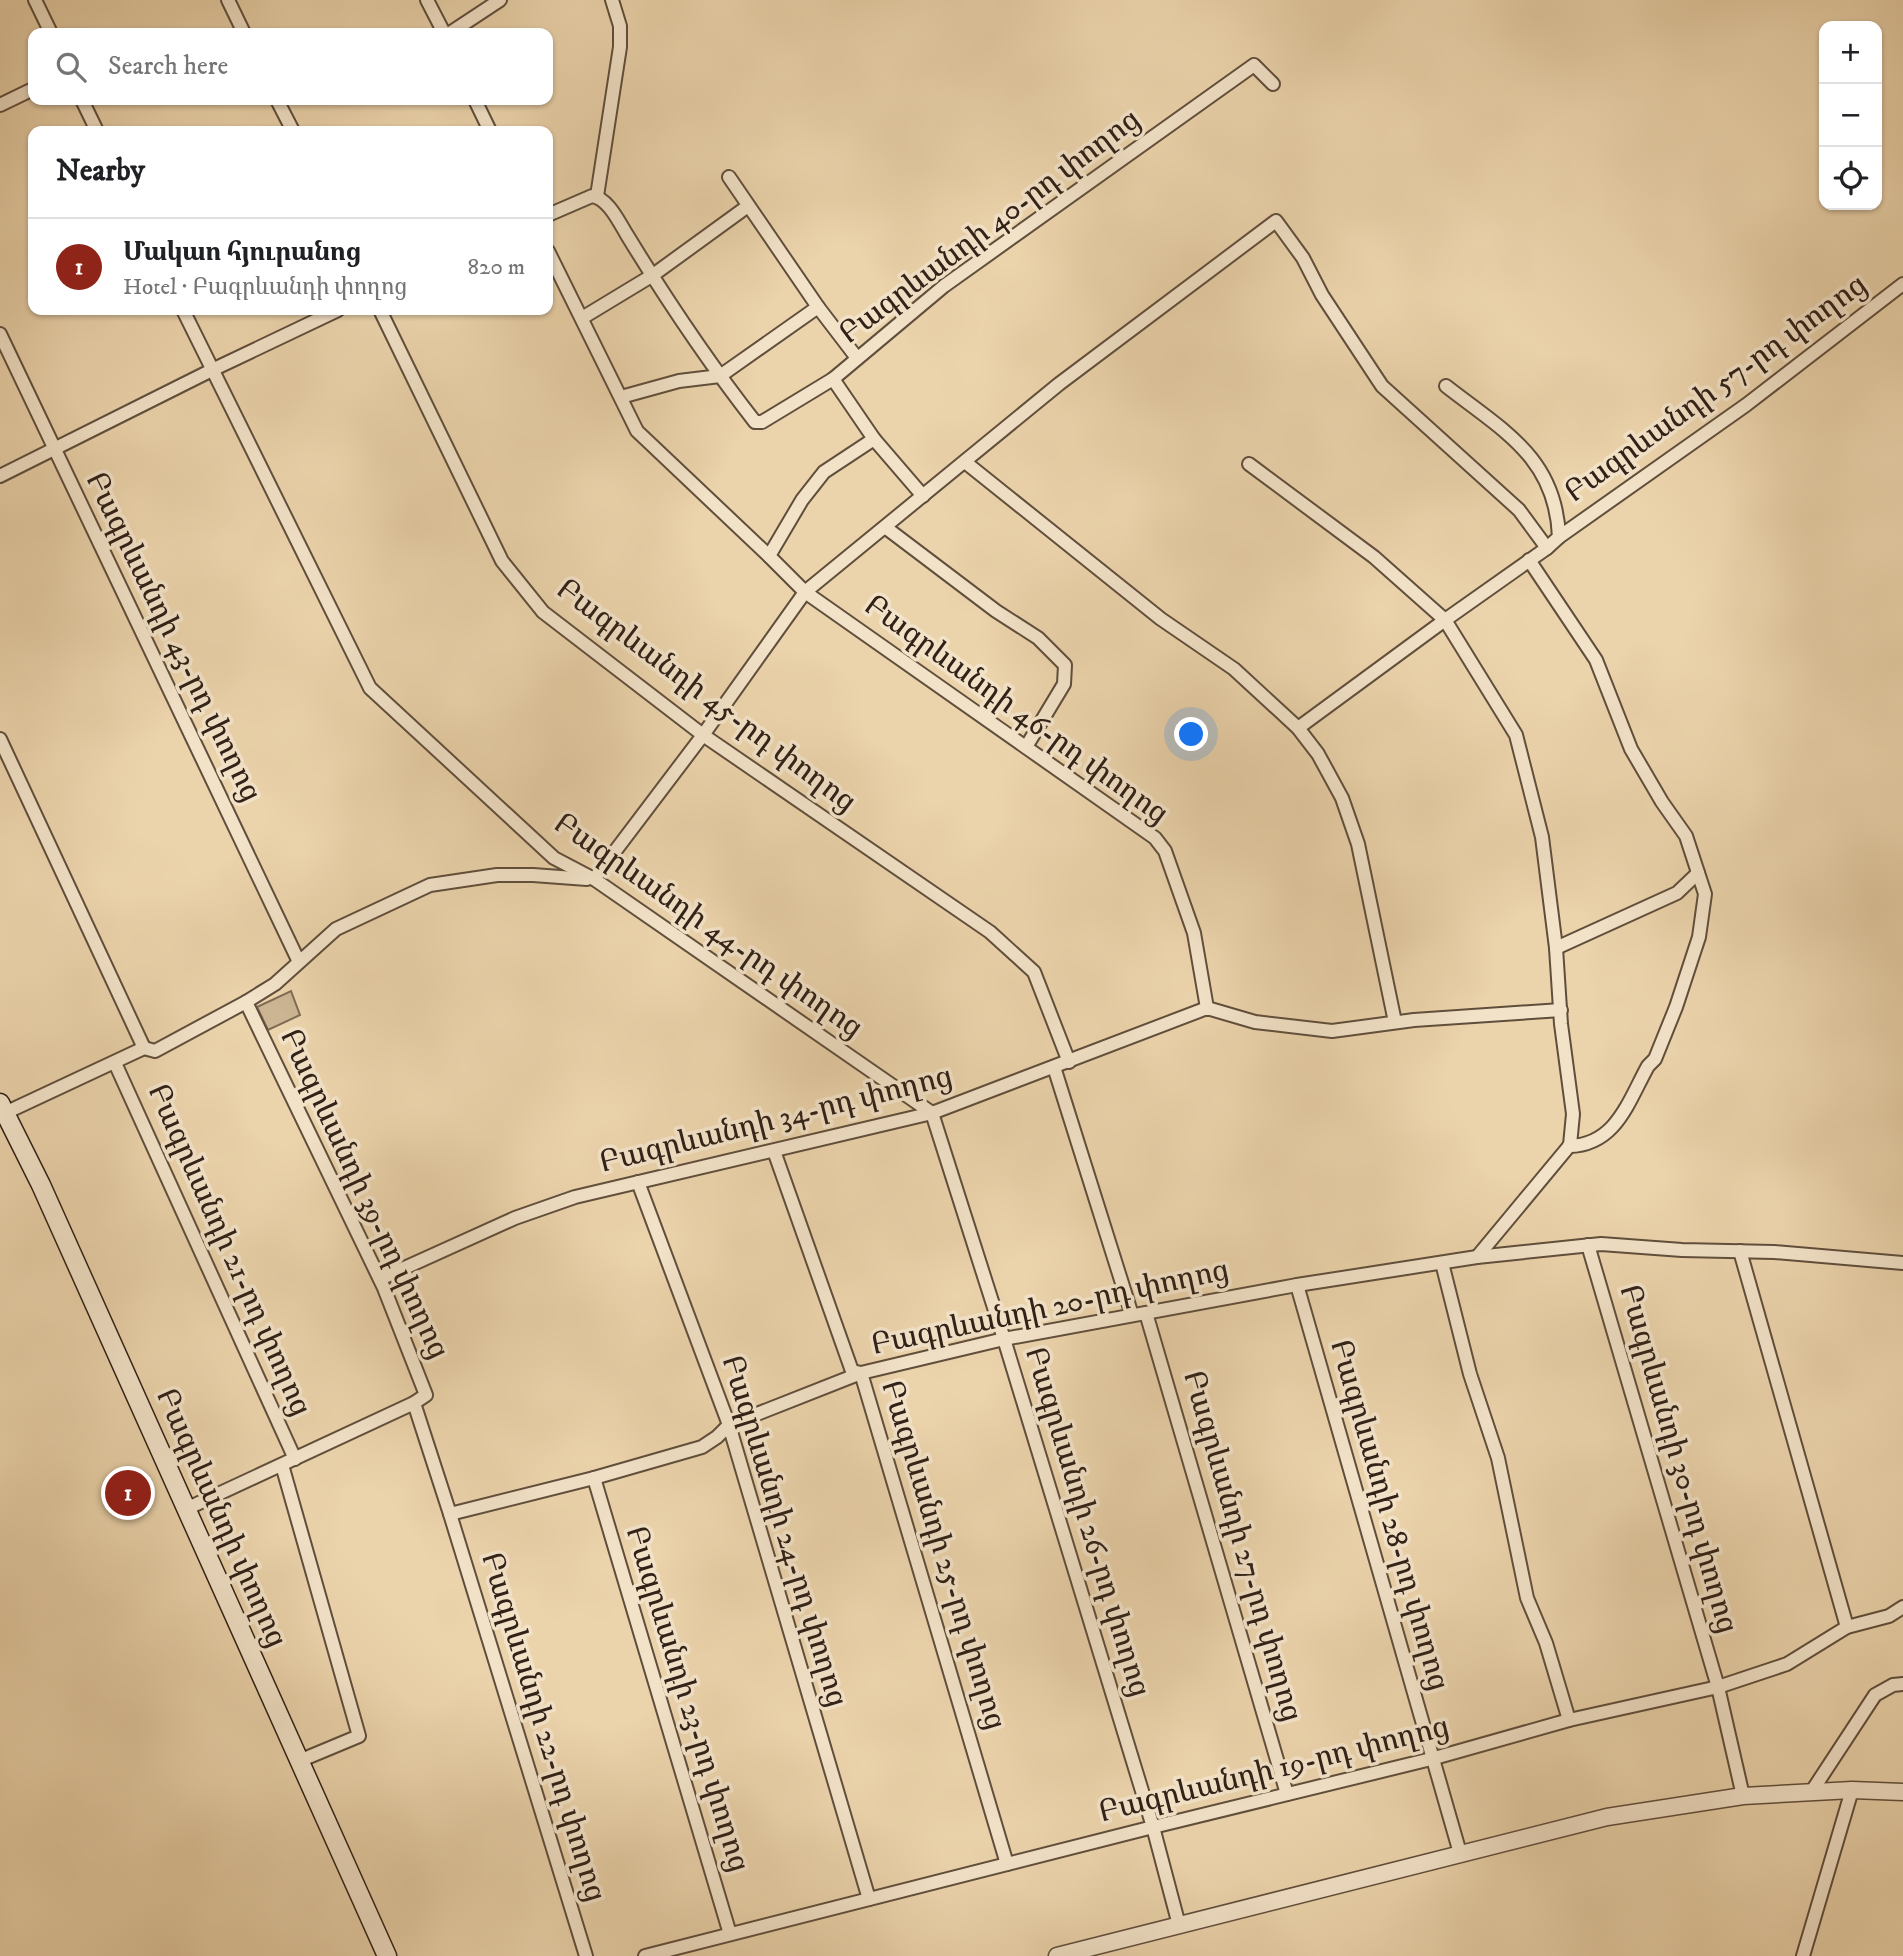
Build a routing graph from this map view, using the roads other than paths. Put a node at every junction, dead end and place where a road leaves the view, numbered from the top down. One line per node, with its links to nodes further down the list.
1 (36, 0): 6 (street)
2 (228, 0): 7 (street)
3 (427, 0): 8 (street)
4 (500, 0): 9 (street)
5 (612, 0): 20 (street)
6 (49, 28)
7 (242, 28)
8 (441, 28)
9 (458, 28)
10 (1273, 84): 32 (street, Բագրևանդի 40-րդ փողոց)
11 (28, 91): 12 (street)
12 (0, 105)
13 (84, 105): 16 (street)
14 (280, 105): 17 (street)
15 (477, 105): 18 (street)
16 (95, 126)
17 (290, 126)
18 (488, 126)
19 (729, 177): 21 (street)
20 (597, 196): 22 (street); 24 (street)
21 (748, 206): 24 (street); 26 (street)
22 (553, 213)
23 (553, 261): 30 (street)
24 (653, 275): 30 (street); 34 (street)
25 (1903, 284): 45 (street, Բագրևանդի 57-րդ փողոց)
26 (818, 307): 32 (street); 34 (street)
27 (185, 315): 33 (street, Բագրևանդի 44-րդ փողոց)
28 (328, 315): 33 (street)
29 (382, 315): 52 (street, Բագրևանդի 45-րդ փողոց)
30 (582, 318): 37 (street)
31 (0, 334): 39 (street, Բագրևանդի 43-րդ փողոց)
32 (857, 358): 35 (street, Բագրևանդի 40-րդ փողոց)
33 (212, 370): 39 (street); 56 (street, Բագրևանդի 44-րդ փողոց)
34 (720, 376): 35 (street); 37 (street)
35 (833, 379): 38 (street, Բագրևանդի 40-րդ փողոց)
36 (1446, 386): 45 (street)
37 (621, 397): 47 (street)
38 (874, 439): 43 (street, Բագրևանդի 40-րդ փողոց); 47 (street)
39 (55, 450): 42 (street); 58 (street, Բագրևանդի 43-րդ փողոց)
40 (965, 461): 43 (street); 46 (street); 51 (street)
41 (1249, 464): 50 (street)
42 (0, 476)
43 (923, 495): 44 (street)
44 (885, 527): 49 (street); 54 (street)
45 (1559, 537): 46 (street, Բագրևանդի 57-րդ փողոց)
46 (1547, 548): 48 (street, Բագրևանդի 57-րդ փողոց)
47 (769, 556): 49 (street)
48 (1529, 560): 50 (street, Բագրևանդի 57-րդ փողոց); 55 (street)
49 (805, 592): 52 (street); 54 (street, Բագրևանդի 46-րդ փողոց)
50 (1445, 620): 51 (street, Բագրևանդի 57-րդ փողոց); 57 (street)
51 (1298, 727): 62 (street)
52 (703, 735): 56 (street); 64 (street, Բագրևանդի 45-րդ փողոց)
53 (0, 738): 63 (street)
54 (1026, 747): 60 (street, Բագրևանդի 46-րդ փողոց)
55 (1698, 873): 57 (street); 69 (street)
56 (594, 879): 58 (street); 68 (street, Բագրևանդի 44-րդ փողոց)
57 (1556, 948): 61 (street)
58 (299, 962): 59 (street)
59 (246, 1002): 63 (street); 77 (street, Բագրևանդի 39-րդ փողոց)
60 (1207, 1008): 62 (street); 64 (street, Բագրևանդի 34-րդ փողոց)
61 (1560, 1010): 62 (street); 69 (street)
62 (1395, 1022)
63 (144, 1048): 65 (street)
64 (1069, 1062): 66 (street, Բագրևանդի 34-րդ փողոց)
65 (115, 1063): 67 (street); 85 (street, Բագրևանդի 21-րդ փողոց)
66 (1054, 1068): 68 (street, Բագրևանդի 34-րդ փողոց); 80 (street)
67 (2, 1108): 88 (main road, Բագրևանդի փողոց)
68 (932, 1113): 70 (street, Բագրևանդի 34-րդ փողոց); 81 (street, Բագրևանդի 26-րդ փողոց)
69 (1569, 1146): 74 (street)
70 (774, 1151): 71 (street, Բագրևանդի 34-րդ փողոց); 82 (street, Բագրևանդի 25-րդ փողոց)
71 (638, 1182): 77 (street, Բագրևանդի 34-րդ փողոց); 84 (street, Բագրևանդի 24-րդ փողոց)
72 (1588, 1245): 73 (street, Բագրևանդի 20-րդ փողոց); 74 (street, Բագրևանդի 20-րդ փողոց); 93 (street, Բագրևանդի 30-րդ փողոց)
73 (1740, 1251): 76 (street, Բագրևանդի 20-րդ փողոց); 91 (street)
74 (1477, 1257): 75 (street, Բագրևանդի 20-րդ փողոց)
75 (1443, 1263): 78 (street, Բագրևանդի 20-րդ փողոց); 94 (street)
76 (1903, 1263)
77 (380, 1279): 83 (street, Բագրևանդի 39-րդ փողոց)
78 (1297, 1285): 79 (street, Բագրևանդի 20-րդ փողոց); 95 (street, Բագրևանդի 28-րդ փողոց)
79 (1146, 1313): 80 (street, Բագրևանդի 20-րդ փողոց); 100 (street, Բագրևանդի 27-րդ փողոց)
80 (1132, 1315): 81 (street, Բագրևանդի 20-րդ փողոց)
81 (1004, 1339): 82 (street, Բագրևանդի 20-րդ փողոց); 102 (street, Բագրևանդի 26-րդ փողոց)
82 (861, 1373): 84 (street, Բագրևանդի 20-րդ փողոց); 104 (street, Բագրևանդի 25-րդ փողոց)
83 (414, 1403): 85 (street); 89 (street)
84 (729, 1425): 87 (street, Բագրևանդի 20-րդ փողոց); 105 (street, Բագրևանդի 24-րդ փողոց)
85 (295, 1459): 86 (street)
86 (282, 1465): 88 (street); 96 (street, Բագրևանդի 21-րդ փողոց)
87 (594, 1478): 89 (street, Բագրևանդի 20-րդ փողոց); 107 (street, Բագրևանդի 23-րդ փողոց)
88 (187, 1509): 96 (main road, Բագրևանդի փողոց)
89 (450, 1514): 109 (street, Բագրևանդի 22-րդ փողոց)
90 (1903, 1606): 91 (street, Բագրևանդի 19-րդ փողոց)
91 (1847, 1627): 93 (street, Բագրևանդի 19-րդ փողոց)
92 (1903, 1684): 98 (street)
93 (1718, 1687): 94 (street, Բագրևանդի 19-րդ փողոց); 101 (street, Բագրևանդի 30-րդ փողոց)
94 (1569, 1720): 95 (street, Բագրևանդի 19-րդ փողոց)
95 (1432, 1759): 100 (street, Բագրևանդի 19-րդ փողոց); 103 (street, Բագրևանդի 28-րդ փողոց)
96 (299, 1761): 108 (main road, Բագրևանդի փողոց)
97 (1852, 1790): 98 (street); 99 (street); 112 (street)
98 (1812, 1791): 101 (street)
99 (1903, 1793)
100 (1287, 1794): 102 (street, Բագրևանդի 19-րդ փողոց)
101 (1743, 1796): 103 (street)
102 (1153, 1827): 104 (street, Բագրևանդի 19-րդ փողոց); 106 (street, Բագրևանդի 26-րդ փողոց)
103 (1460, 1853): 106 (street)
104 (1007, 1864): 105 (street, Բագրևանդի 19-րդ փողոց)
105 (869, 1899): 107 (street, Բագրևանդի 19-րդ փողոց)
106 (1179, 1924): 111 (street)
107 (730, 1934): 110 (street, Բագրևանդի 19-րդ փողոց)
108 (387, 1956)
109 (586, 1956)
110 (645, 1956)
111 (1057, 1956)
112 (1803, 1956)

